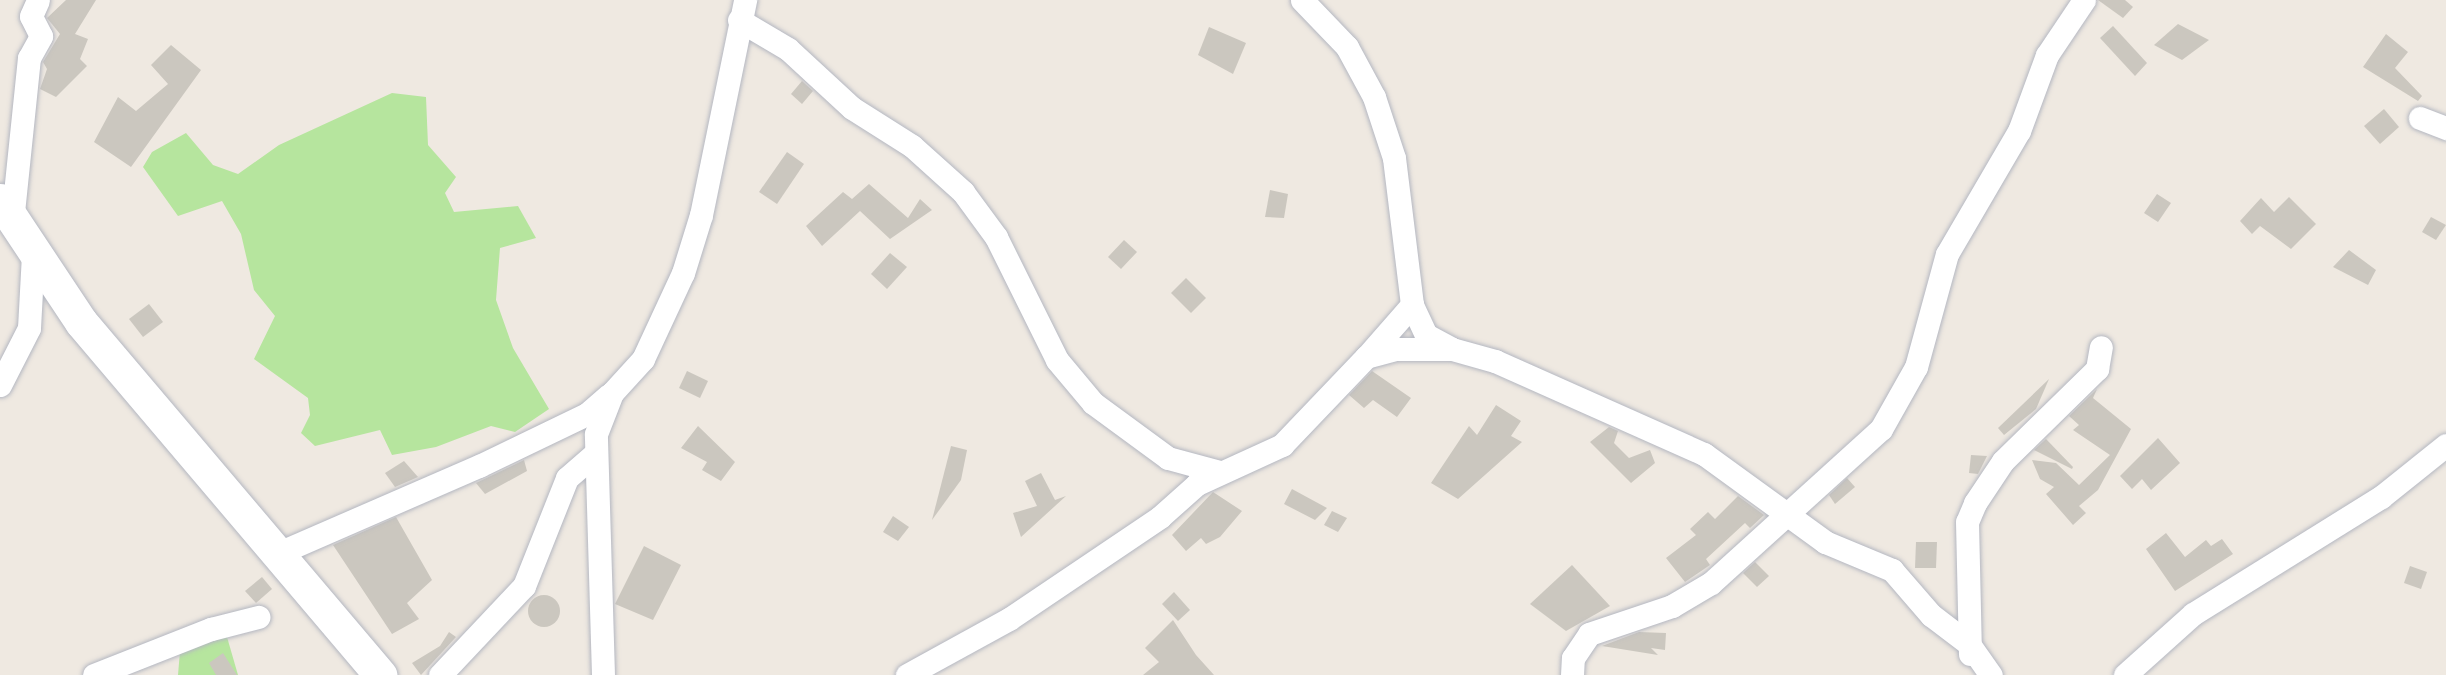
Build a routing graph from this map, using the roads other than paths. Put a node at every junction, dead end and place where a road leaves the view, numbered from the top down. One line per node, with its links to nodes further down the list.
1 (38, 0): 7 (street)
2 (1302, 0): 9 (street)
3 (2084, 0): 20 (street)
4 (742, 10): 14 (street); 19 (street)
5 (2420, 118): 6 (street)
6 (2446, 128)
7 (6, 211): 8 (street)
8 (33, 255): 13 (street); 21 (street)
9 (1412, 305): 11 (street); 12 (street)
10 (2101, 347): 23 (street)
11 (1452, 349): 12 (street); 20 (street)
12 (1366, 357): 19 (street)
13 (0, 384)
14 (612, 393): 16 (street); 21 (street)
15 (2446, 445): 18 (street)
16 (595, 454): 26 (street); 27 (street)
17 (2446, 464): 18 (street)
18 (2419, 468): 32 (street)
19 (1220, 472): 28 (street)
20 (1788, 512): 23 (street); 29 (street)
21 (281, 552): 25 (street)
22 (258, 617): 24 (street)
23 (1969, 644): 30 (street); 31 (street)
24 (94, 675)
25 (380, 675)
26 (440, 675)
27 (603, 675)
28 (907, 675)
29 (1572, 675)
30 (1971, 675)
31 (1991, 675)
32 (2126, 675)

